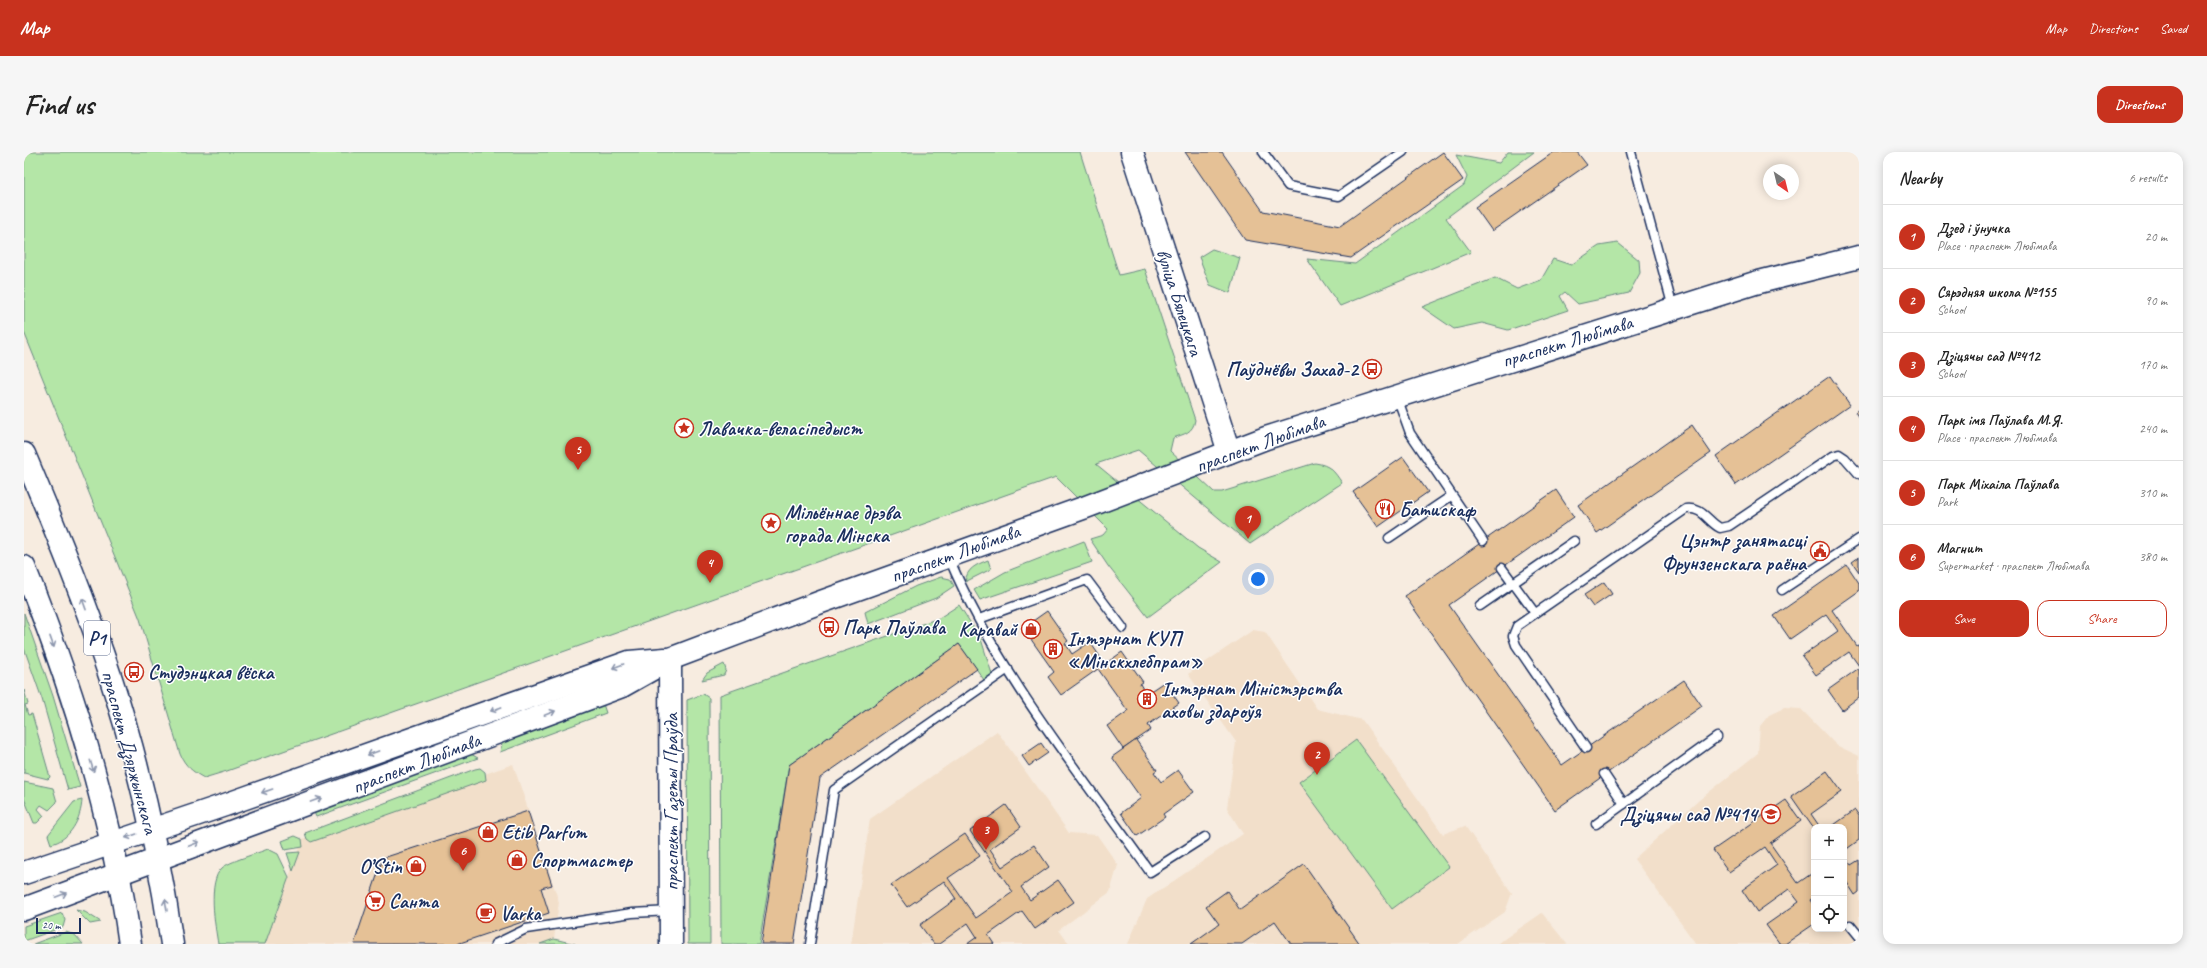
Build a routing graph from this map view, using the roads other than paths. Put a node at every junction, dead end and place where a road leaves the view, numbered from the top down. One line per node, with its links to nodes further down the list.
1 (1132, 152): 8 (main road, вуліца Бялецкага)
2 (1263, 152): 3 (lane)
3 (1404, 152)
4 (1631, 152): 6 (lane)
5 (1859, 257): 6 (main road, праспект Любімава)
6 (1673, 308): 7 (main road, праспект Любімава)
7 (1396, 395): 8 (main road, праспект Любімава); 11 (lane)
8 (1230, 452): 16 (main road, праспект Любімава)
9 (24, 454): 32 (main road, праспект Дзяржынскага / Р1, one-way to 9)
10 (1859, 474): 22 (lane)
11 (1452, 496): 12 (lane); 14 (lane)
12 (1389, 538)
13 (1859, 539): 20 (lane)
14 (1483, 541)
15 (1574, 541): 19 (lane)
16 (948, 555): 23 (lane); 25 (main road, праспект Любімава)
17 (24, 567): 34 (main road, праспект Дзяржынскага / Р1, one-way to 34)
18 (1502, 568): 19 (lane)
19 (1513, 584): 21 (lane); 22 (lane)
20 (1782, 590)
21 (1480, 606)
22 (1534, 613): 28 (lane)
23 (979, 619): 24 (lane); 26 (lane)
24 (1123, 628)
25 (670, 659): 32 (main road, праспект Любімава, one-way to 32); 35 (main road, праспект Любімава, one-way to 25); 39 (main road, праспект Газеты Праўда)
26 (1008, 669): 33 (lane); 46 (lane)
27 (1717, 737): 30 (lane)
28 (1586, 748)
29 (1604, 774): 30 (lane)
30 (1624, 804): 31 (lane)
31 (1596, 824)
32 (152, 829): 34 (main road, праспект Любімава, one-way to 34); 35 (main road, праспект Дзяржынскага / Р1)
33 (1205, 837)
34 (111, 843): 36 (main road, праспект Любімава); 37 (main road, праспект Дзяржынскага / Р1)
35 (158, 858): 37 (main road, праспект Любімава); 43 (main road, праспект Дзяржынскага / Р1, one-way to 35)
36 (24, 873)
37 (118, 874): 38 (main road, праспект Любімава, one-way to 37); 42 (main road, праспект Дзяржынскага / Р1)
38 (24, 908)
39 (671, 911): 44 (lane); 45 (main road, праспект Газеты Праўда)
40 (1850, 924): 41 (lane)
41 (1859, 936)
42 (130, 944)
43 (172, 944)
44 (495, 944)
45 (672, 944)
46 (810, 944)

